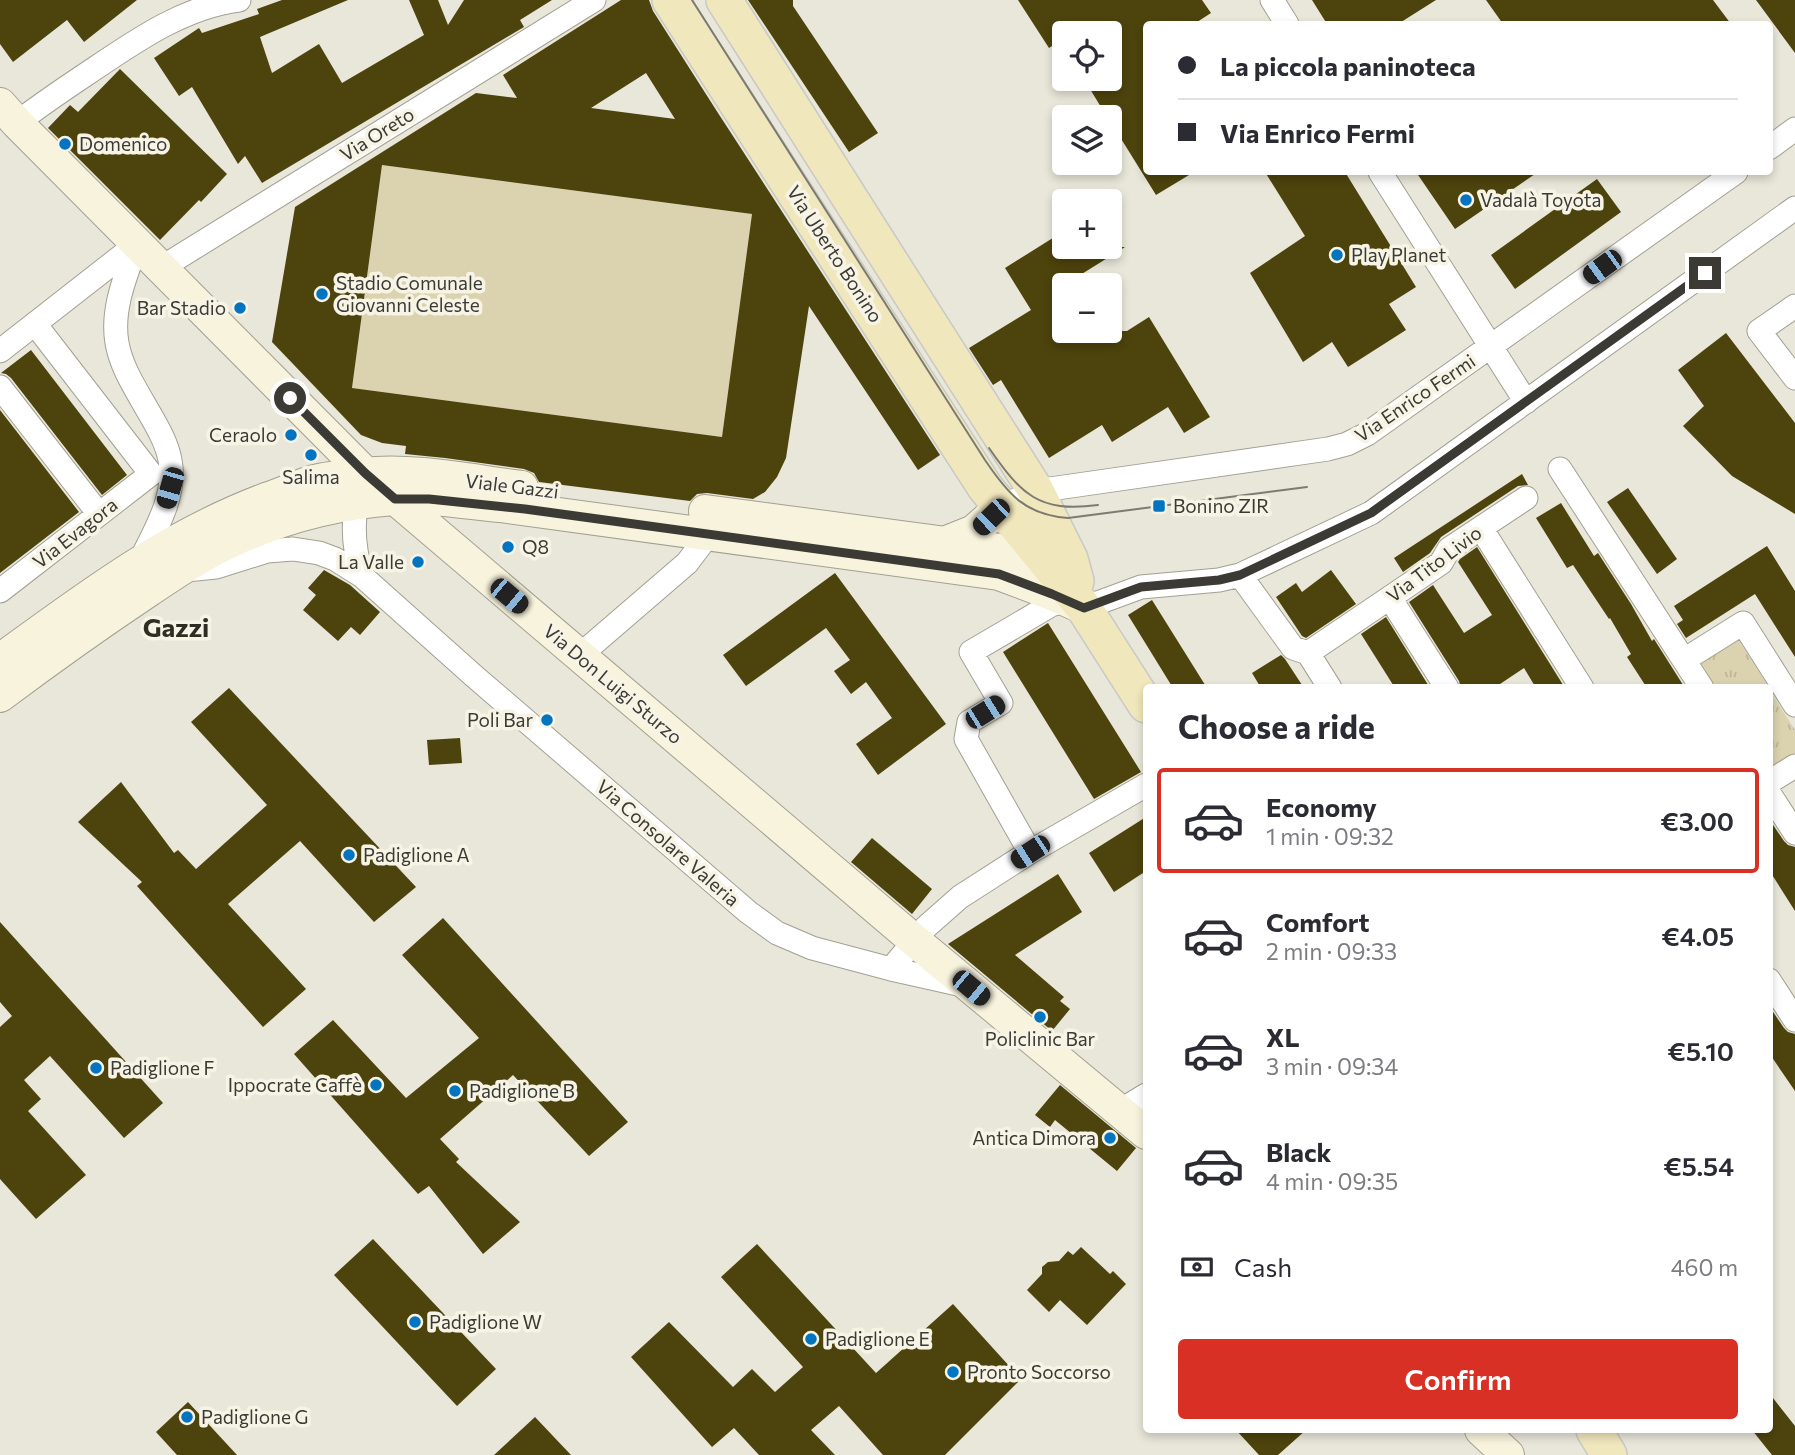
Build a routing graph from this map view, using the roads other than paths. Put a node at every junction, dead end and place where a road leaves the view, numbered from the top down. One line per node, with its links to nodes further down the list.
1 (239, 0): 7 (street)
2 (594, 0): 14 (street, Via Oreto)
3 (670, 0): 28 (main road, Via Uberto Bonino)
4 (724, 0): 24 (main road)
5 (1272, 0): 6 (street)
6 (1285, 21)
7 (9, 114): 13 (main road)
8 (1795, 129): 9 (street)
9 (1773, 145)
10 (1382, 175): 17 (street)
11 (1732, 175): 17 (street, Via Enrico Fermi)
12 (1795, 208): 21 (street)
13 (137, 244): 14 (main road, Via Don Luigi Sturzo); 16 (street); 34 (street)
14 (160, 268): 23 (main road, Via Don Luigi Sturzo)
15 (1795, 306): 19 (street)
16 (35, 324): 18 (street); 29 (street, Via Evagora)
17 (1490, 346): 21 (street); 24 (street, Via Enrico Fermi)
18 (0, 351)
19 (1795, 378)
20 (0, 387): 29 (street)
21 (1526, 402): 37 (street)
22 (1560, 469): 45 (street)
23 (365, 473): 26 (main road, Via Don Luigi Sturzo); 27 (street); 32 (main road, Viale Gazzi); 34 (main road, Viale Gazzi)
24 (1036, 491): 28 (street, Via Enrico Fermi); 33 (main road)
25 (1526, 498): 30 (street, Via Tito Livio)
26 (395, 499): 27 (main road, Viale Gazzi); 31 (main road, Viale Gazzi); 43 (main road, Via Don Luigi Sturzo)
27 (355, 505): 35 (main road, Viale Gazzi); 38 (street)
28 (1001, 507): 32 (main road); 33 (main road, Via Uberto Bonino)
29 (99, 514): 39 (street, Via Evagora)
30 (1481, 528): 40 (street, Via Tito Livio); 48 (street)
31 (709, 534): 36 (main road, Viale Gazzi); 43 (street)
32 (944, 543): 33 (main road, Viale Gazzi)
33 (1056, 548): 36 (main road); 41 (main road)
34 (140, 561): 44 (main road, Viale Gazzi)
35 (179, 570): 38 (street, Via Consolare Valeria); 50 (main road, Viale Gazzi)
36 (999, 574): 41 (main road)
37 (1240, 575): 41 (street); 42 (street)
38 (362, 576): 60 (street, Via Consolare Valeria)
39 (1, 590)
40 (1390, 598): 42 (street, Via Tito Livio); 47 (street)
41 (1076, 604): 51 (main road); 58 (street)
42 (1308, 653): 46 (street)
43 (579, 656): 59 (main road, Via Don Luigi Sturzo)
44 (0, 660)
45 (1684, 660): 49 (street); 52 (street)
46 (1327, 684)
47 (1444, 684)
48 (1580, 684)
49 (1699, 684)
50 (0, 696)
51 (1143, 701)
52 (1795, 705)
53 (1795, 766): 54 (street)
54 (1773, 780)
55 (1143, 787): 58 (street)
56 (1773, 799): 57 (street)
57 (1795, 833)
58 (1030, 852): 59 (street)
59 (915, 942): 60 (street); 62 (main road)
60 (891, 968): 62 (street, Via Consolare Valeria)
61 (1773, 986): 63 (street)
62 (971, 988): 64 (main road)
63 (1795, 1020)
64 (1133, 1103): 65 (main road)
65 (1143, 1126)
66 (1484, 1433): 68 (main road)
67 (1596, 1433): 69 (main road)
68 (1508, 1455)
69 (1609, 1455)

